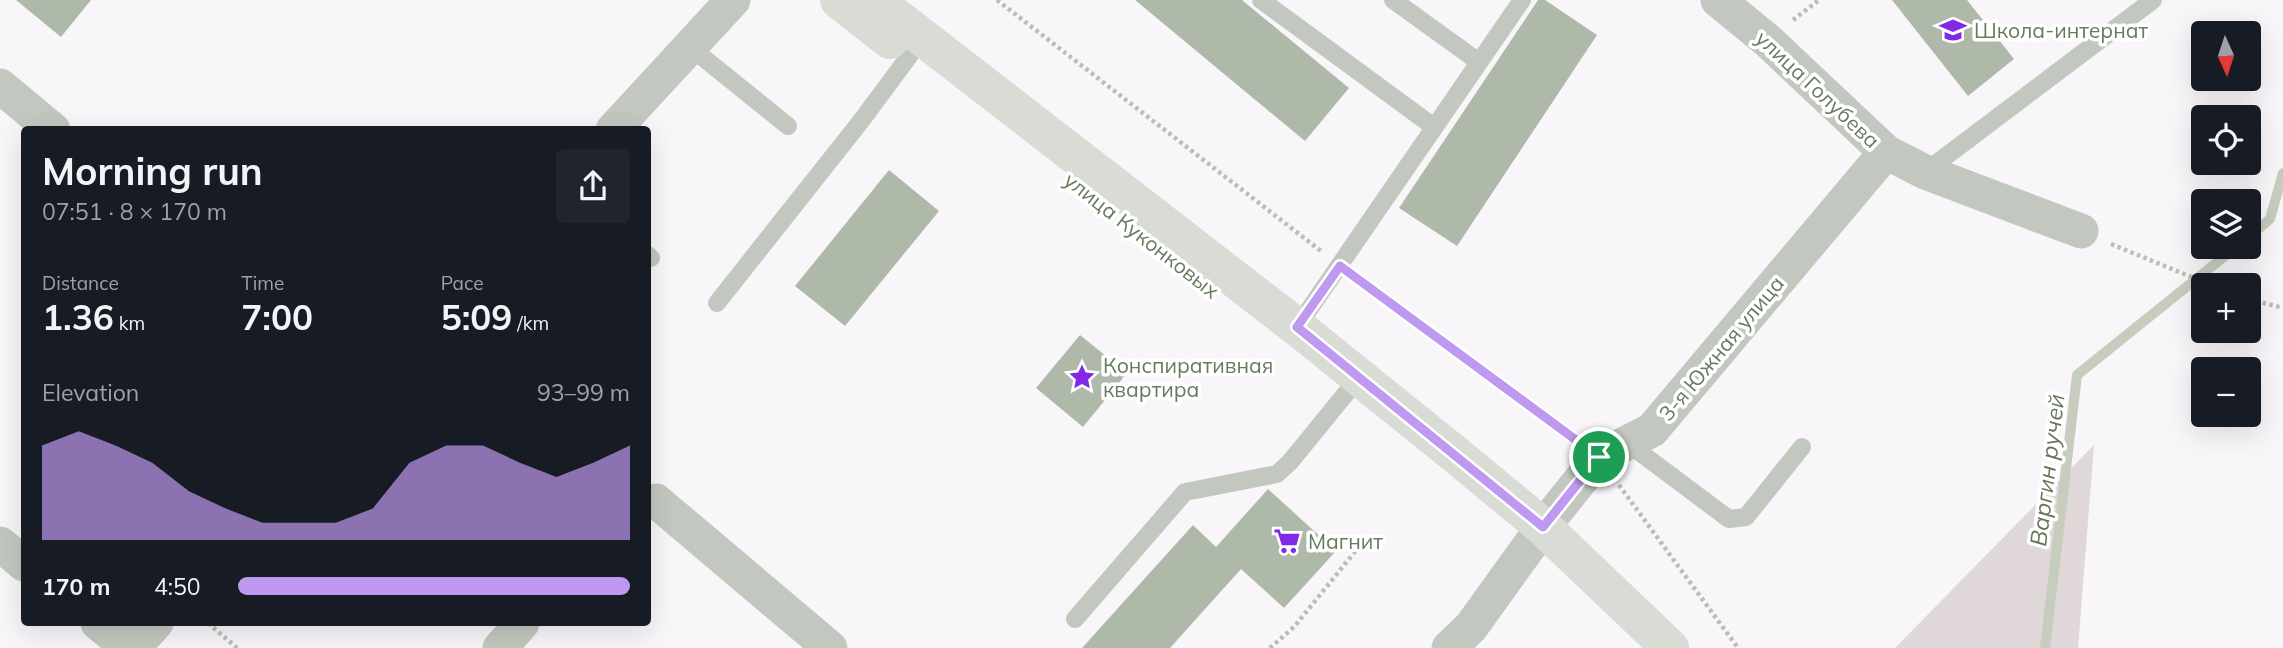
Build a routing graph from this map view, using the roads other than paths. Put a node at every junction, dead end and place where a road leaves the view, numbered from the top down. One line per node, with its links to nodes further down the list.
1 (733, 0): 9 (street)
2 (839, 0): 10 (main road, улица Куконковых)
3 (874, 0): 21 (main road, улица Куконковых)
4 (1261, 0): 16 (lane)
5 (1393, 0): 11 (lane)
6 (1521, 0): 11 (lane)
7 (1717, 0): 17 (street, улица Голубева)
8 (2153, 0): 18 (lane)
9 (690, 47): 14 (street); 15 (lane)
10 (910, 55): 20 (lane); 22 (main road, улица Куконковых)
11 (1479, 62): 16 (lane)
12 (0, 86): 13 (street)
13 (47, 126)
14 (617, 126)
15 (788, 126)
16 (1434, 127): 21 (lane)
17 (1886, 152): 18 (street, улица Голубева); 24 (street, 3-я Южная улица)
18 (1924, 172): 19 (street, улица Голубева)
19 (2081, 231)
20 (717, 303)
21 (1297, 327): 25 (main road, улица Куконковых)
22 (1352, 386): 25 (main road, улица Куконковых); 30 (lane)
23 (1802, 447): 24 (lane)
24 (1613, 450): 27 (street, 3-я Южная улица)
25 (1456, 455): 27 (main road, улица Куконковых)
26 (652, 502): 36 (street)
27 (1543, 527): 37 (street, 3-я Южная улица); 38 (main road, улица Куконковых)
28 (0, 544): 29 (street)
29 (21, 562)
30 (1074, 619)
31 (102, 626): 34 (street)
32 (153, 626): 34 (street)
33 (519, 626): 35 (street)
34 (131, 648)
35 (500, 648)
36 (831, 648)
37 (1449, 648)
38 (1670, 648)

